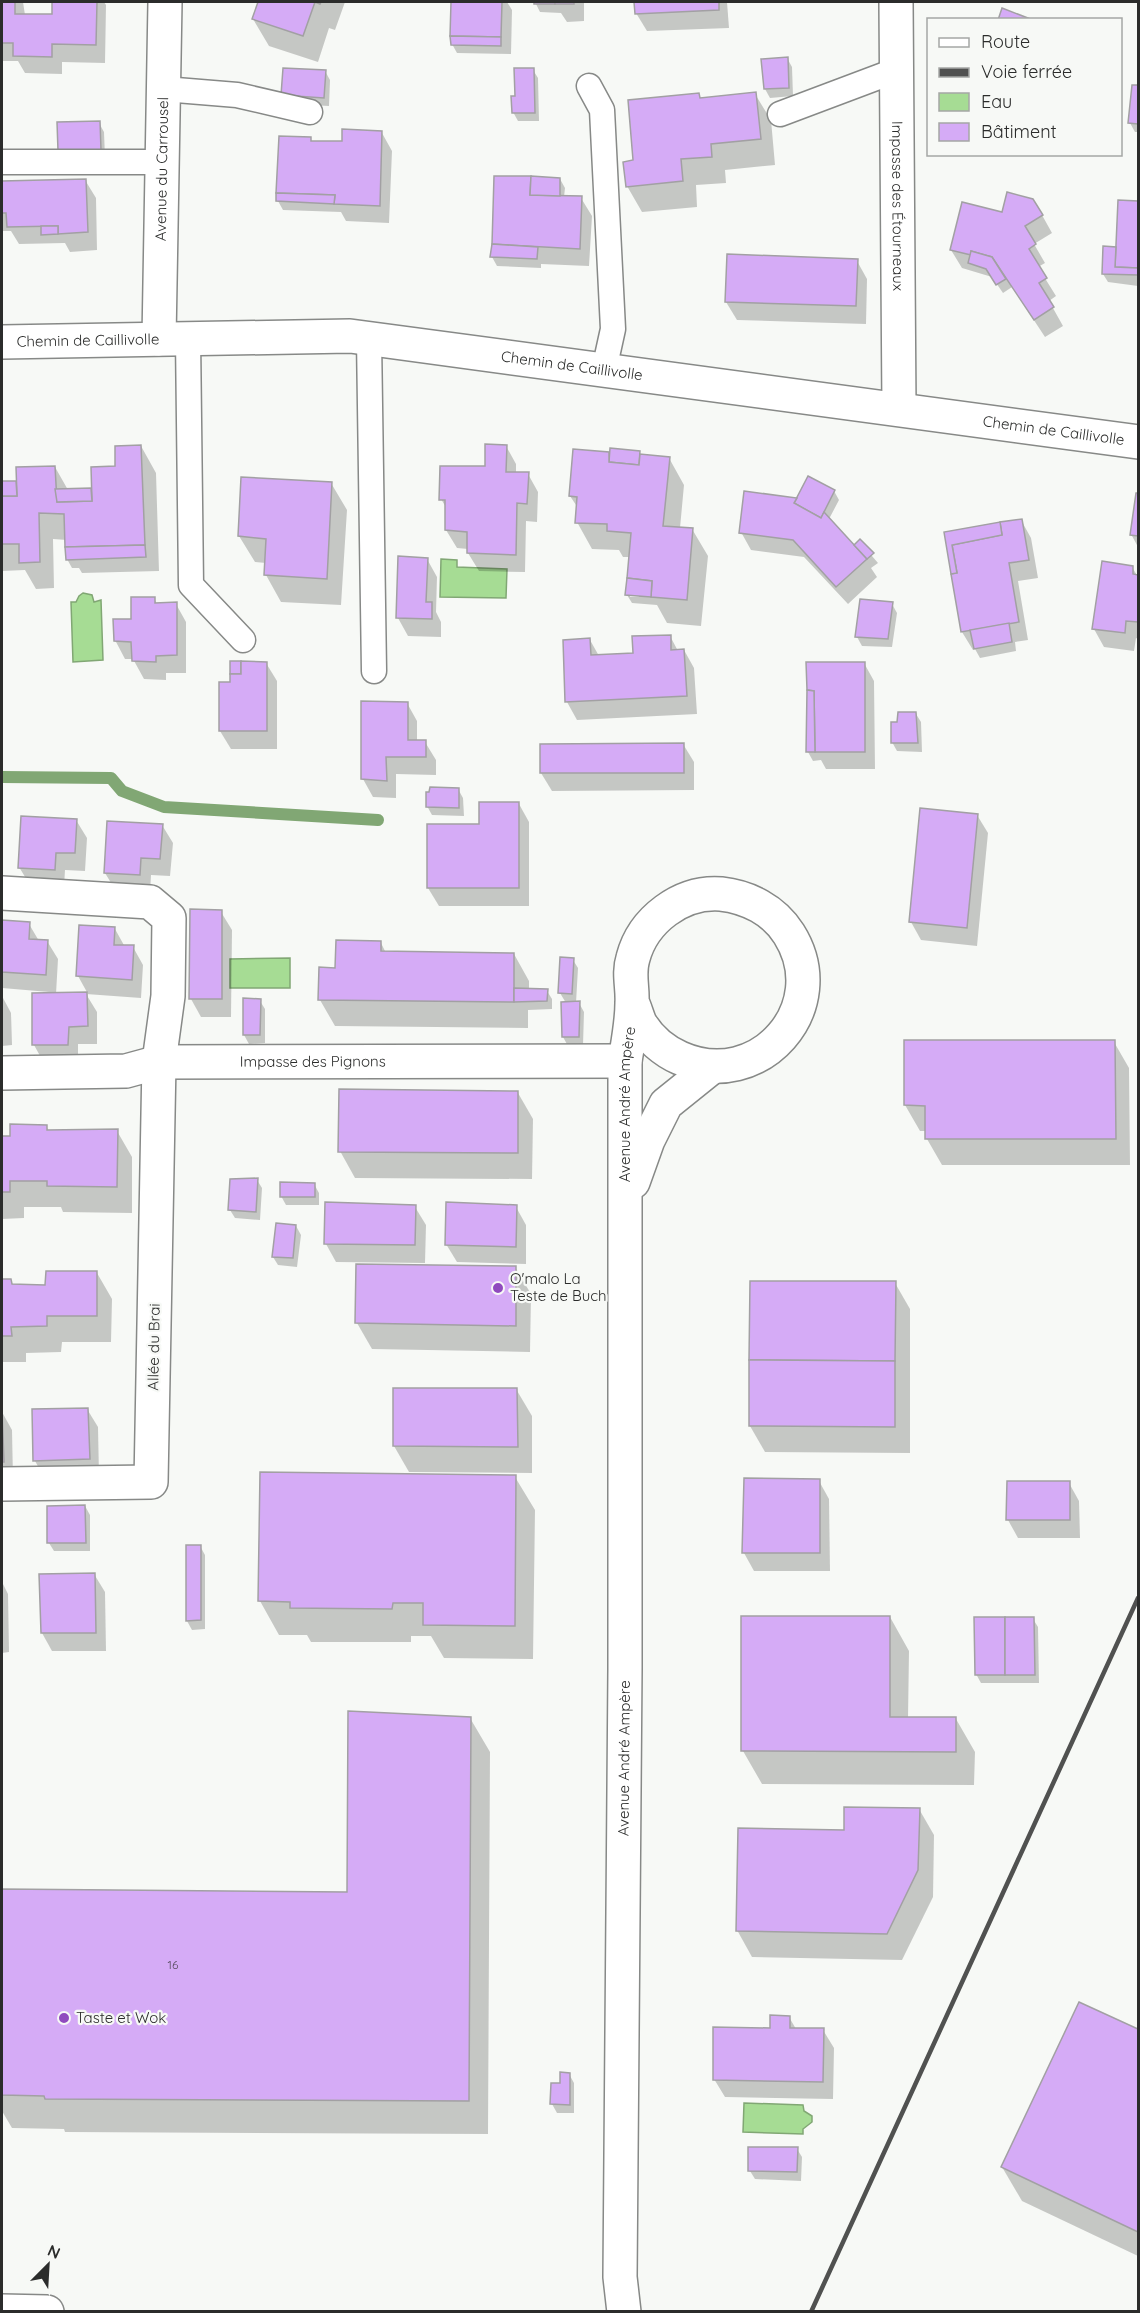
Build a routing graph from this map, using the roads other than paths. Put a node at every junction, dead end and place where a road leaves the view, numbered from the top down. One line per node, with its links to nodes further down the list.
1 (165, 2): 5 (street, Avenue du Carrousel)
2 (896, 2): 3 (street, Impasse des Étourneaux)
3 (897, 70): 7 (lane); 14 (street, Impasse des Étourneaux)
4 (589, 86): 13 (lane)
5 (164, 89): 6 (lane); 9 (street, Avenue du Carrousel)
6 (310, 112)
7 (780, 114)
8 (2, 162): 9 (lane)
9 (163, 162): 10 (street, Avenue du Carrousel)
10 (173, 339): 11 (street, Chemin de Caillivolle); 12 (street, Chemin de Caillivolle); 16 (lane)
11 (369, 339): 13 (street, Chemin de Caillivolle); 17 (lane)
12 (2, 342)
13 (604, 370): 14 (street, Chemin de Caillivolle)
14 (899, 410): 15 (street, Chemin de Caillivolle)
15 (1138, 442)
16 (243, 640)
17 (374, 671)
18 (2, 892): 20 (street)
19 (632, 1002): 21 (street, Avenue André Ampère); 22 (street, Avenue André Ampère); 22 (street, Avenue André Ampère)
20 (159, 1062): 21 (street, Impasse des Pignons); 23 (street, Impasse des Pignons); 25 (street, Allée du Brai)
21 (625, 1062): 24 (street, Avenue André Ampère)
22 (712, 1067): 24 (street, Avenue André Ampère)
23 (2, 1073)
24 (625, 1207): 28 (street, Avenue André Ampère)
25 (2, 1484)
26 (2, 2310): 27 (street)
27 (47, 2312)
28 (624, 2312)

